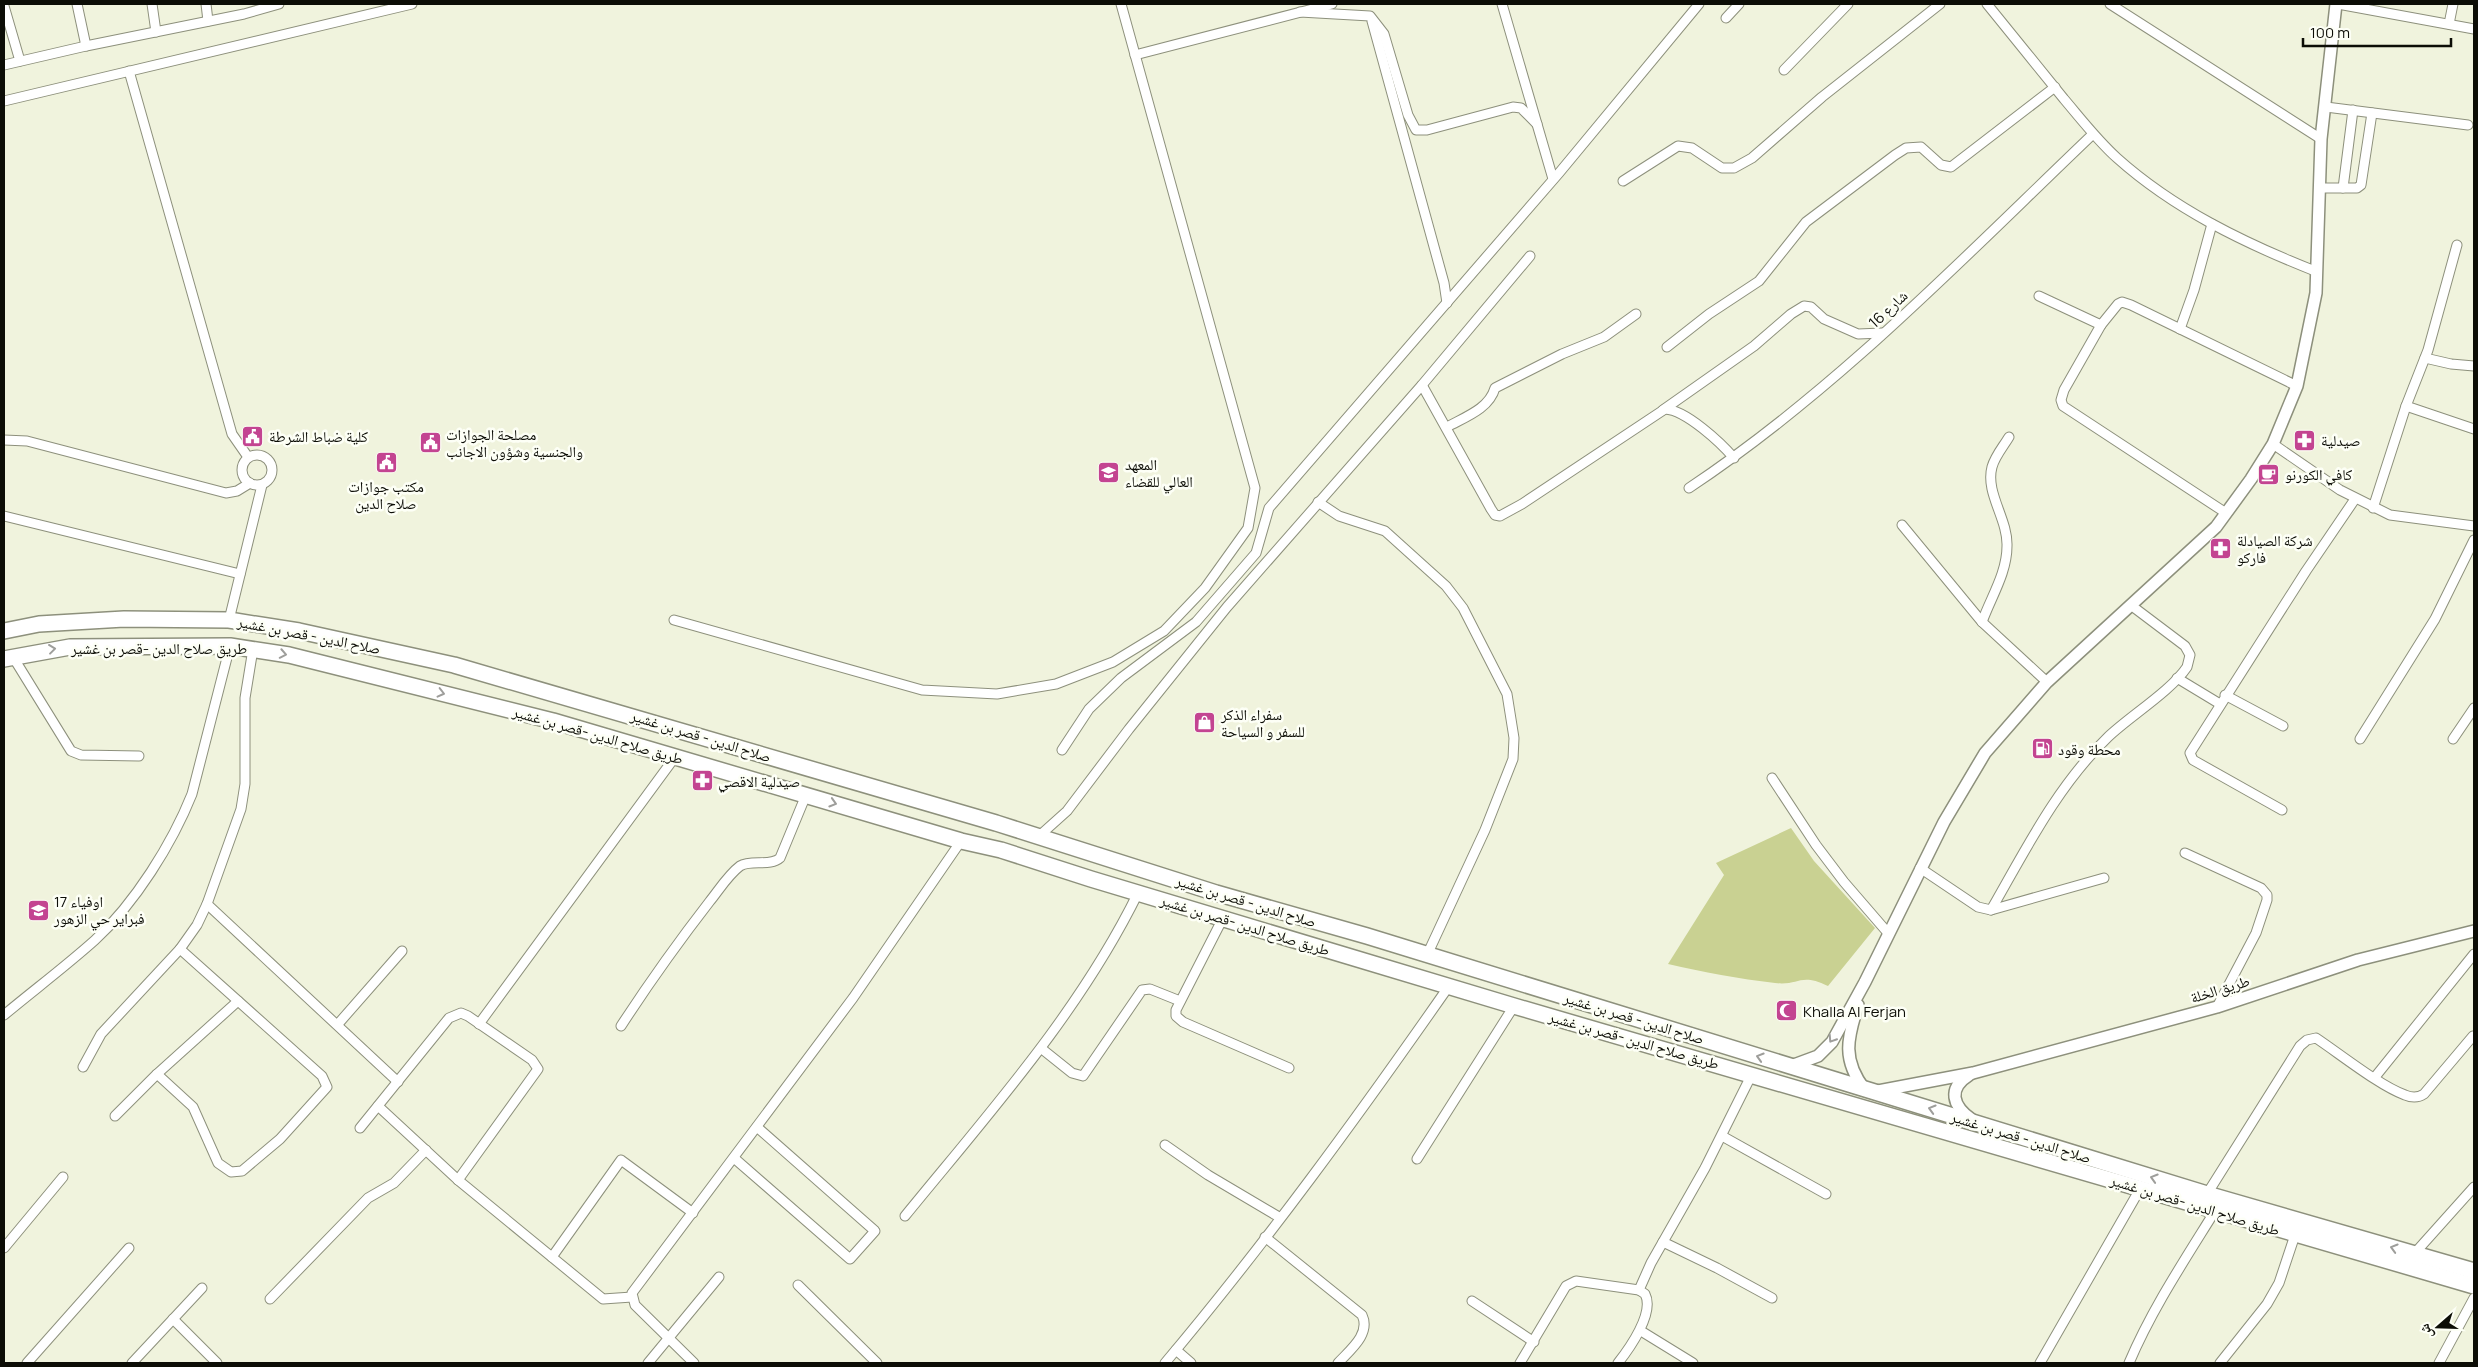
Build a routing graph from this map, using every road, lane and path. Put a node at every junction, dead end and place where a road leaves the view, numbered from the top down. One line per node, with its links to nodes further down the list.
1 (77, 4): 25 (street)
2 (152, 4): 24 (street)
3 (206, 4): 21 (street)
4 (279, 4): 21 (street)
5 (412, 4): 30 (street)
6 (1121, 4): 26 (street)
7 (1332, 4): 18 (street)
8 (1502, 4): 36 (street)
9 (1699, 4): 40 (street)
10 (1739, 4): 20 (street)
11 (1848, 4): 29 (street)
12 (1988, 4): 31 (street)
13 (2110, 4): 39 (street)
14 (2337, 4): 22 (street); 33 (street)
15 (2453, 4): 22 (street)
16 (1936, 5): 41 (street)
17 (4, 6): 27 (street)
18 (1300, 12): 19 (street); 26 (street)
19 (1370, 16): 36 (street); 49 (street)
20 (1726, 18)
21 (208, 21): 24 (street)
22 (2449, 24): 23 (street)
23 (2474, 29)
24 (156, 32): 25 (street)
25 (86, 46): 27 (street)
26 (1135, 55): 82 (street)
27 (20, 62): 28 (street)
28 (4, 65)
29 (1784, 70)
30 (129, 71): 32 (street); 66 (street)
31 (2055, 87): 38 (street); 54 (street)
32 (4, 101)
33 (2326, 107): 34 (street); 39 (street)
34 (2353, 110): 35 (street); 43 (street)
35 (2372, 113): 37 (street); 43 (street)
36 (1537, 124): 40 (street)
37 (2468, 125)
38 (2093, 134): 44 (street); 53 (street, شارع 16)
39 (2321, 139): 42 (street)
40 (1553, 179): 49 (street)
41 (1623, 181)
42 (2320, 188): 43 (street); 47 (street)
43 (2343, 188)
44 (2212, 224): 47 (street); 52 (street)
45 (2457, 245): 55 (street)
46 (1530, 256): 57 (street)
47 (2315, 271): 58 (street)
48 (2039, 296): 51 (street)
49 (1447, 303): 96 (street)
50 (1636, 314): 62 (street)
51 (2101, 325): 52 (street); 74 (street)
52 (2180, 329): 58 (street)
53 (1882, 333): 60 (street); 67 (street, شارع 16)
54 (1668, 347)
55 (2425, 358): 56 (street); 59 (street)
56 (2474, 366)
57 (1422, 385): 62 (street); 72 (street)
58 (2297, 386): 65 (street)
59 (2406, 406): 61 (street); 73 (street)
60 (1661, 411): 62 (street); 67 (street)
61 (2473, 426)
62 (1447, 427)
63 (2009, 437): 83 (street)
64 (4, 440): 68 (street)
65 (2273, 444): 71 (street); 74 (street)
66 (248, 457): 68 (street); 69 (street)
67 (1734, 458): 70 (street, شارع 16)
68 (250, 483): 69 (street)
69 (262, 485): 79 (street)
70 (1689, 488)
71 (2355, 499): 73 (street); 90 (street)
72 (1318, 502): 103 (street); 117 (street)
73 (2373, 508): 77 (street)
74 (2226, 513): 80 (street)
75 (4, 516): 79 (street)
76 (1902, 525): 83 (street)
77 (2474, 526)
78 (2474, 540): 94 (street)
79 (240, 574): 81 (street)
80 (2132, 606): 88 (street); 89 (street)
81 (228, 620): 84 (highway, صلاح الدين - قصر بن غشير); 102 (highway, صلاح الدين - قصر بن غشير)
82 (674, 620)
83 (1982, 622): 89 (street)
84 (4, 631)
85 (230, 646): 86 (highway, طريق صلاح الدين -قصر بن غشير); 87 (highway, طريق صلاح الدين -قصر بن غشير, one-way to 85); 125 (street)
86 (253, 649): 98 (highway, طريق صلاح الدين -قصر بن غشير, one-way to 98); 110 (street)
87 (8, 658): 97 (street)
88 (2177, 678): 91 (street); 111 (street)
89 (2047, 682): 107 (street)
90 (2226, 695): 91 (street); 93 (street)
91 (2220, 704): 101 (street)
92 (2474, 708): 95 (street)
93 (2283, 726)
94 (2360, 739)
95 (2454, 739)
96 (1062, 750)
97 (139, 756)
98 (675, 757): 100 (highway, طريق صلاح الدين -قصر بن غشير); 127 (street)
99 (1772, 778): 114 (street)
100 (806, 794): 104 (highway, طريق صلاح الدين -قصر بن غشير, one-way to 104); 128 (street)
101 (2282, 810)
102 (975, 818): 103 (highway, صلاح الدين - قصر بن غشير); 104 (highway)
103 (1044, 839): 106 (highway); 117 (highway, صلاح الدين - قصر بن غشير)
104 (966, 842): 106 (highway, طريق صلاح الدين -قصر بن غشير); 143 (street)
105 (2185, 853): 124 (street)
106 (1047, 865): 109 (highway, طريق صلاح الدين -قصر بن غشير)
107 (1920, 868): 111 (street); 114 (street)
108 (2104, 878): 111 (street)
109 (1138, 893): 112 (highway, طريق صلاح الدين -قصر بن غشير); 130 (street)
110 (207, 904): 115 (street); 126 (street)
111 (1991, 910)
112 (1223, 918): 120 (highway, طريق صلاح الدين -قصر بن غشير); 122 (street)
113 (2474, 931): 124 (street, طريق الخلة)
114 (1888, 933): 119 (street)
115 (180, 949): 121 (street); 132 (street)
116 (402, 951): 126 (street)
117 (1427, 954): 131 (highway, صلاح الدين - قصر بن غشير, one-way to 117)
118 (2474, 954): 137 (street)
119 (1866, 982): 131 (street, one-way to 131); 139 (street)
120 (1449, 986): 123 (highway, طريق صلاح الدين -قصر بن غشير); 159 (street)
121 (238, 1000): 135 (street); 135 (street)
122 (1180, 1001): 130 (street); 133 (street)
123 (1514, 1006): 136 (highway, طريق صلاح الدين -قصر بن غشير); 149 (street)
124 (2217, 1007): 134 (street, طريق الخلة)
125 (4, 1015)
126 (338, 1024): 138 (street)
127 (479, 1024): 138 (street); 151 (street)
128 (621, 1026)
129 (2473, 1036): 137 (street)
130 (1042, 1049): 158 (street)
131 (1790, 1066): 139 (highway, صلاح الدين - قصر بن غشير)
132 (83, 1067)
133 (1289, 1068)
134 (1973, 1073): 139 (street, طريق الخلة); 142 (street)
135 (157, 1074): 141 (street)
136 (1752, 1074): 145 (street); 153 (highway, طريق صلاح الدين -قصر بن غشير)
137 (2375, 1077): 155 (street)
138 (398, 1082): 140 (street)
139 (1868, 1091): 142 (highway, صلاح الدين - قصر بن غشير, one-way to 139)
140 (378, 1106): 144 (street); 147 (street)
141 (115, 1116)
142 (1974, 1122): 155 (highway, صلاح الدين - قصر بن غشير, one-way to 142)
143 (757, 1127): 148 (street); 148 (street)
144 (360, 1128)
145 (1722, 1136): 154 (street); 162 (street)
146 (1165, 1146): 159 (street)
147 (426, 1150): 151 (street); 176 (street)
148 (734, 1158): 157 (street)
149 (1417, 1159)
150 (63, 1177): 163 (street)
151 (458, 1180): 166 (street)
152 (2474, 1187): 165 (street)
153 (2140, 1189): 156 (highway, طريق صلاح الدين -قصر بن غشير); 195 (street)
154 (1826, 1194)
155 (2207, 1194): 165 (highway, صلاح الدين - قصر بن غشير, one-way to 155)
156 (2215, 1211): 160 (highway, طريق صلاح الدين -قصر بن غشير); 196 (street)
157 (693, 1213): 166 (street); 173 (street)
158 (905, 1216)
159 (1279, 1217): 161 (street)
160 (2295, 1235): 170 (highway, طريق صلاح الدين -قصر بن غشير); 197 (street)
161 (1265, 1237): 182 (street); 191 (street)
162 (1663, 1242): 172 (street); 174 (street)
163 (4, 1248)
164 (129, 1248): 183 (street)
165 (2414, 1254): 167 (highway, صلاح الدين - قصر بن غشير)
166 (552, 1257): 173 (street)
167 (2474, 1271)
168 (719, 1277): 180 (street)
169 (798, 1285): 188 (street)
170 (2474, 1286)
171 (202, 1288): 178 (street)
172 (1639, 1290): 179 (street); 181 (street)
173 (632, 1297): 180 (street)
174 (1772, 1298)
175 (2474, 1298): 198 (street)
176 (270, 1299)
177 (1472, 1301): 181 (street)
178 (173, 1319): 184 (street); 185 (street)
179 (1640, 1331): 193 (street); 194 (street)
180 (669, 1336): 186 (street); 187 (street)
181 (1534, 1342): 192 (street)
182 (1176, 1350): 189 (street); 190 (street)
183 (27, 1363)
184 (132, 1363)
185 (217, 1363)
186 (648, 1363)
187 (694, 1363)
188 (877, 1363)
189 (1165, 1363)
190 (1191, 1363)
191 (1338, 1363)
192 (1520, 1363)
193 (1618, 1363)
194 (1693, 1363)
195 (2040, 1363)
196 (2129, 1363)
197 (2220, 1363)
198 (2439, 1363)

